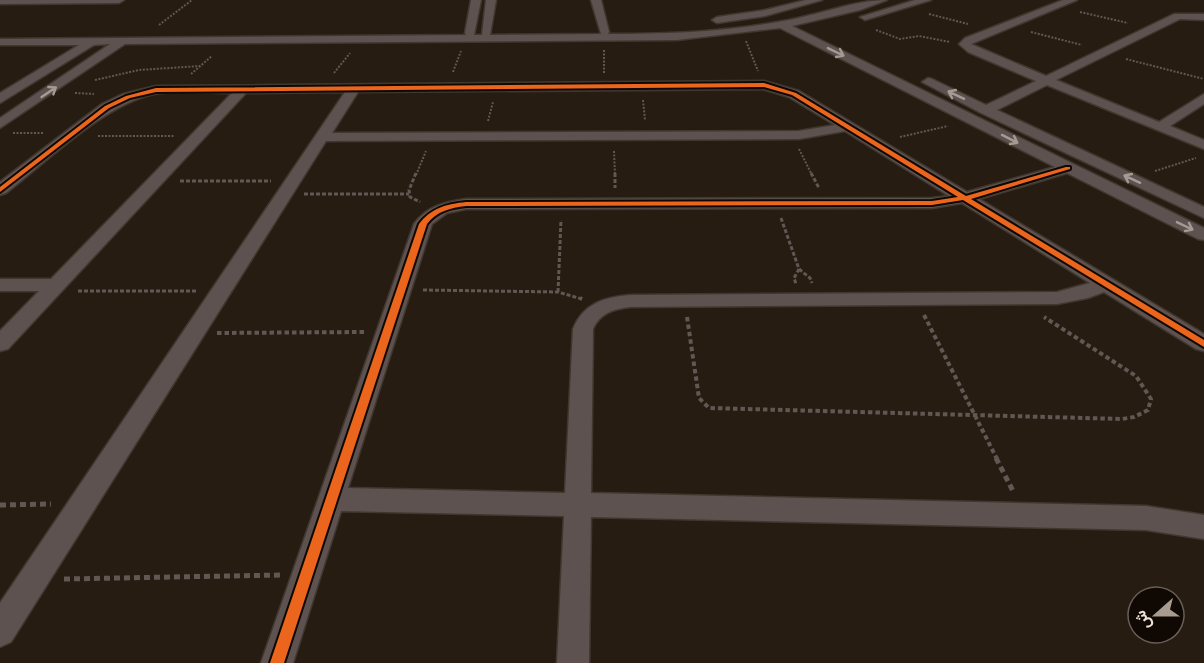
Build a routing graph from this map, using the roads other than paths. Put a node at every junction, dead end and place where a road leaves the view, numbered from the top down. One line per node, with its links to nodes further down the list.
1 (0, 0): 2 (street)
2 (119, 0)
3 (476, 0): 17 (street)
4 (491, 0): 18 (street)
5 (596, 0): 16 (street)
6 (817, 0): 13 (street)
7 (858, 0): 16 (street)
8 (882, 0): 12 (street)
9 (926, 0): 12 (street)
10 (1072, 0): 26 (street)
11 (1204, 17): 26 (street)
12 (825, 18): 14 (street)
13 (703, 21)
14 (803, 22): 15 (street); 31 (street, one-way to 14)
15 (784, 26): 20 (street); 37 (street, one-way to 37)
16 (606, 28): 21 (street)
17 (470, 33): 18 (street); 19 (street)
18 (486, 33): 21 (street)
19 (0, 34)
20 (700, 35): 21 (street); 23 (street)
21 (549, 36): 23 (street)
22 (123, 41): 23 (street); 25 (street); 32 (street, one-way to 22)
23 (247, 41)
24 (0, 42): 25 (street)
25 (91, 42): 30 (street)
26 (1047, 80): 31 (street); 34 (street)
27 (355, 87): 28 (street); 33 (street); 35 (street)
28 (244, 88): 38 (street); 44 (street)
29 (1204, 98): 34 (street)
30 (0, 99)
31 (986, 110): 40 (street, one-way to 31)
32 (0, 124)
33 (847, 127): 35 (street); 39 (street)
34 (1160, 127): 36 (street)
35 (321, 137): 50 (street)
36 (1204, 145)
37 (1068, 168): 39 (street); 41 (street, one-way to 41)
38 (0, 190)
39 (965, 198): 42 (street); 47 (street)
40 (1204, 213)
41 (1204, 235)
42 (1106, 284): 46 (street); 48 (street)
43 (0, 285): 44 (street)
44 (53, 288): 45 (street)
45 (0, 344)
46 (1204, 344)
47 (332, 499): 48 (street); 51 (street)
48 (578, 504): 49 (street); 52 (street)
49 (1204, 527)
50 (0, 631)
51 (277, 663)
52 (573, 663)

